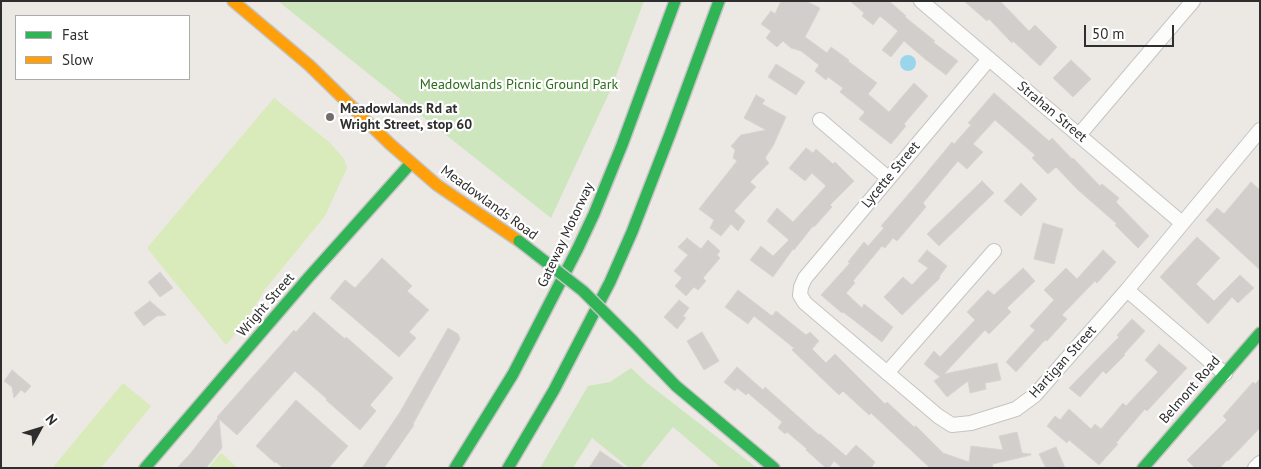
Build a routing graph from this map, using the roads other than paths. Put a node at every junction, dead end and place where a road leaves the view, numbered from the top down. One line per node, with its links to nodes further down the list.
1 (233, 1): 10 (main road, Meadowlands Road)
2 (675, 1): 22 (main road, Gateway Motorway)
3 (719, 1): 23 (main road)
4 (921, 1): 6 (street, Strahan Street)
5 (1193, 1): 9 (street)
6 (989, 59): 9 (street, Strahan Street); 11 (street, Lycette Street)
7 (820, 120): 11 (street)
8 (1260, 130): 12 (street, Hartigan Street)
9 (1079, 135): 12 (street, Strahan Street)
10 (411, 163): 21 (main road, Wright Street); 24 (main road, Meadowlands Road, bridge)
11 (888, 178): 15 (street, Lycette Street)
12 (1182, 223): 14 (street, Hartigan Street)
13 (994, 251): 17 (street)
14 (1127, 290): 17 (street, Hartigan Street); 18 (street)
15 (800, 295): 17 (street, Hartigan Street)
16 (1260, 332): 18 (main road, Belmont Road)
17 (887, 373)
18 (1224, 374): 20 (main road, Belmont Road)
19 (1260, 463): 25 (street)
20 (1147, 467)
21 (145, 468)
22 (454, 468)
23 (508, 468)
24 (774, 468)
25 (1255, 468)

